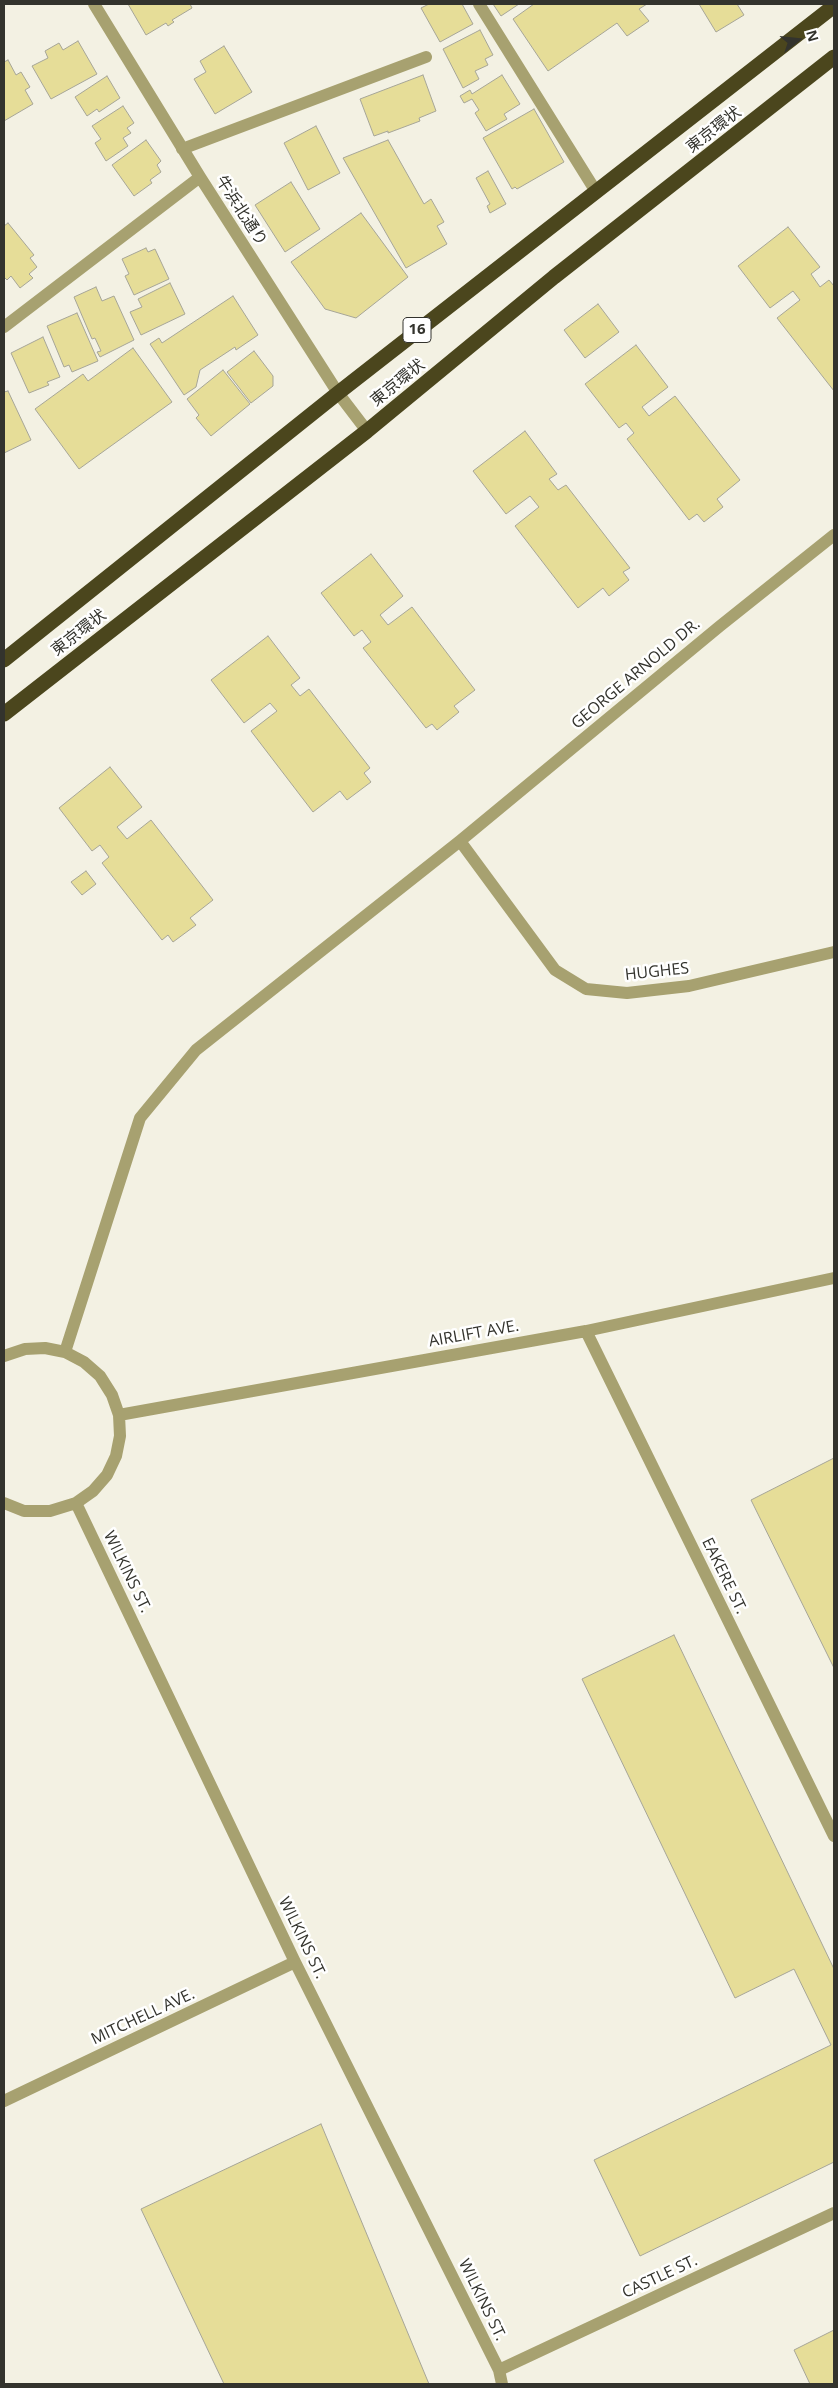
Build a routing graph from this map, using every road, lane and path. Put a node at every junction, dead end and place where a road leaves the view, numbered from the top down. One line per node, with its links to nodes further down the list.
1 (94, 4): 6 (street, 牛浜北通り)
2 (479, 4): 8 (street)
3 (828, 7): 8 (highway, 東京環状 / 16)
4 (426, 57): 6 (street)
5 (834, 57): 11 (highway, 東京環状)
6 (182, 149): 7 (street, 牛浜北通り)
7 (200, 177): 9 (street); 10 (street, 牛浜北通り)
8 (595, 190): 10 (highway, 東京環状 / 16)
9 (4, 326)
10 (338, 393): 11 (street, 牛浜北通り); 13 (highway, 東京環状 / 16)
11 (367, 431): 14 (highway, 東京環状)
12 (834, 535): 15 (street, GEORGE ARNOLD DR.)
13 (4, 660)
14 (4, 714)
15 (460, 841): 16 (street, HUGHES); 19 (street, GEORGE ARNOLD DR.)
16 (834, 952)
17 (834, 1278): 18 (street, AIRLIFT AVE.)
18 (586, 1331): 21 (street, AIRLIFT AVE.); 24 (street, EAKERE ST.)
19 (65, 1352): 20 (street); 21 (street)
20 (4, 1356)
21 (119, 1415): 22 (street)
22 (76, 1503): 23 (street); 25 (street, WILKINS ST.)
23 (4, 1504)
24 (834, 1836)
25 (295, 1962): 26 (street, MITCHELL AVE.); 28 (street, WILKINS ST.)
26 (4, 2101)
27 (834, 2213): 28 (street, CASTLE ST.)
28 (499, 2370): 29 (street, WILKINS ST.)
29 (502, 2384)

